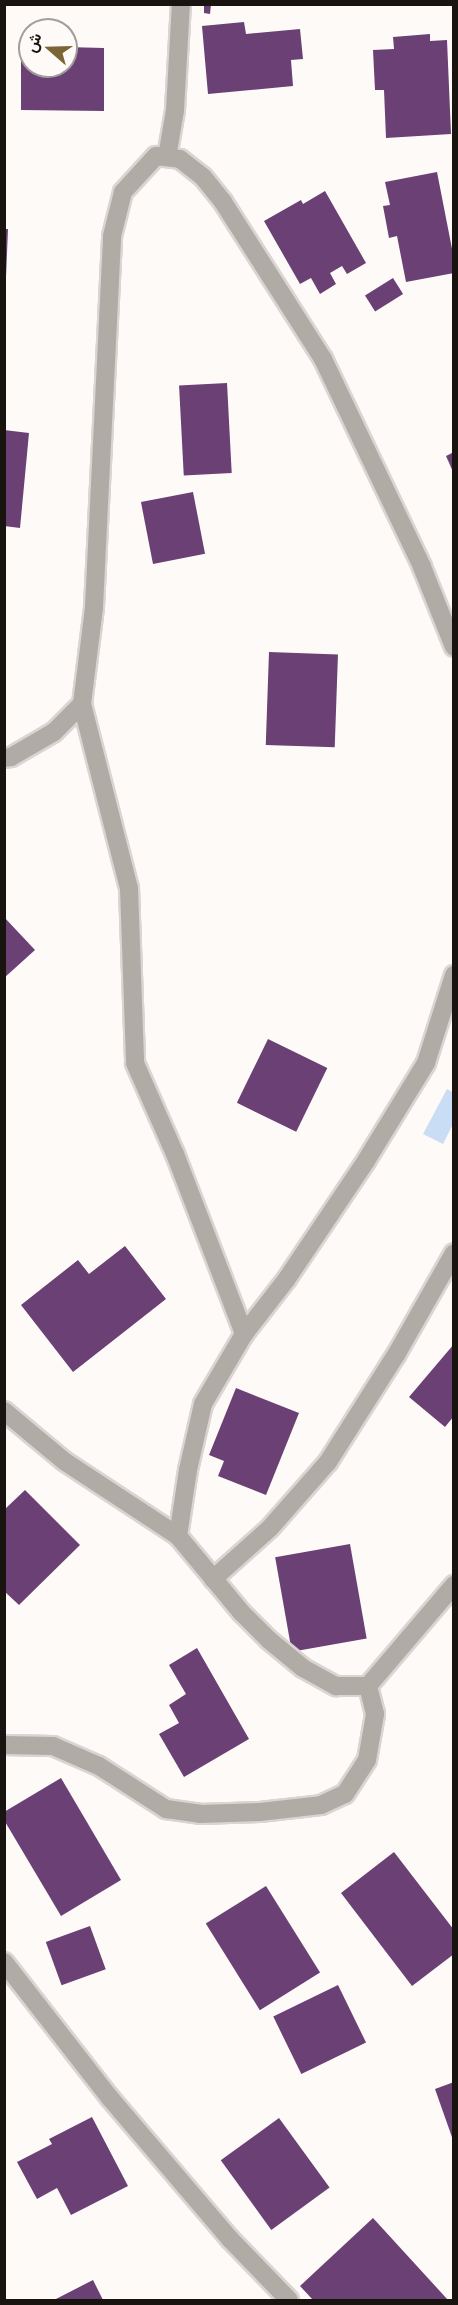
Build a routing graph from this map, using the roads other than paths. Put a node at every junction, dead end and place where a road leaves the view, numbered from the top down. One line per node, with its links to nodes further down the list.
1 (181, 4): 2 (street)
2 (167, 157): 3 (street); 4 (street)
3 (453, 647)
4 (82, 704): 5 (street); 8 (street)
5 (4, 758)
6 (453, 975): 8 (street)
7 (453, 1253): 11 (street)
8 (244, 1334): 10 (street)
9 (4, 1410): 10 (street)
10 (178, 1536): 11 (street)
11 (213, 1579): 13 (street)
12 (453, 1585): 13 (street)
13 (368, 1686): 14 (street)
14 (4, 1745)
15 (4, 1962): 16 (street)
16 (289, 2301)

